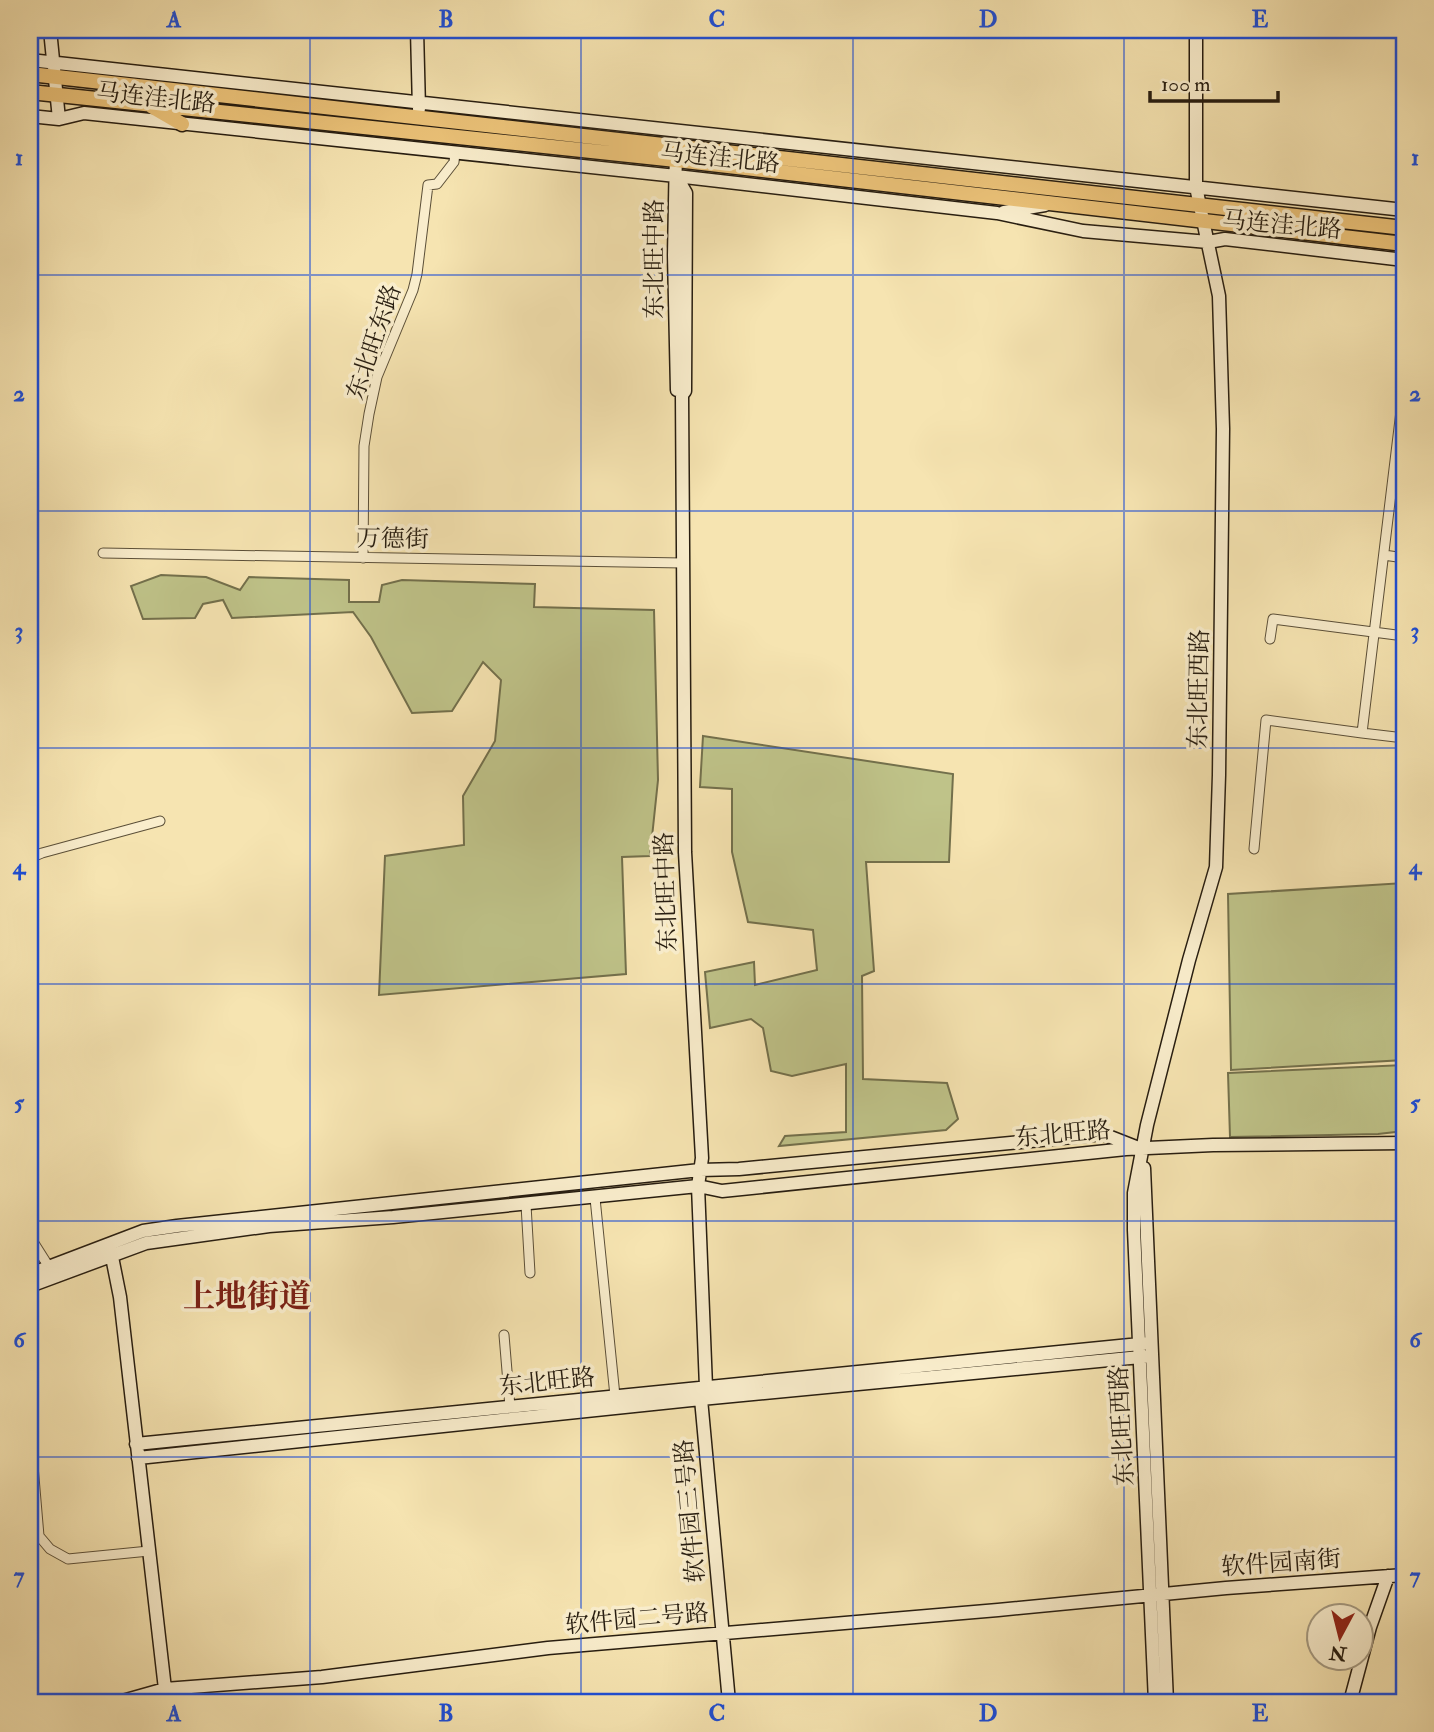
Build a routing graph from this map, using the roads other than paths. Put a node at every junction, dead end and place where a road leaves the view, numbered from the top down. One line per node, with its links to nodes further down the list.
1 (50, 30): 5 (street)
2 (417, 30): 10 (street)
3 (1196, 30): 20 (street, 东北旺西路)
4 (30, 60): 5 (street, 马连洼北路)
5 (54, 68): 6 (main road, 马连洼北路); 8 (street); 10 (main road, 马连洼北路)
6 (30, 74)
7 (30, 92): 8 (main road, 马连洼北路)
8 (57, 94): 9 (main road, 马连洼北路); 12 (street)
9 (147, 104): 14 (main road); 15 (main road, 马连洼北路)
10 (419, 110): 13 (street, 马连洼北路); 15 (street); 16 (main road, 马连洼北路)
11 (30, 116): 12 (street, 马连洼北路)
12 (59, 118): 14 (street, 马连洼北路)
13 (570, 120): 16 (street); 20 (street, 马连洼北路)
14 (182, 124): 17 (street, 马连洼北路)
15 (419, 133): 17 (street); 18 (main road, 马连洼北路)
16 (618, 139): 18 (main road, 马连洼北路)
17 (462, 153): 19 (street, 马连洼北路); 35 (street, 东北旺东路)
18 (676, 153): 19 (street, 东北旺中路); 21 (main road, 马连洼北路); 22 (main road, 马连洼北路)
19 (676, 176): 24 (street, 马连洼北路); 37 (street, 东北旺中路)
20 (1196, 187): 22 (street, 东北旺西路); 23 (street, 马连洼北路)
21 (1050, 204): 24 (street); 25 (main road, 马连洼北路)
22 (1198, 204): 25 (street, 东北旺西路); 27 (main road, 马连洼北路)
23 (1404, 210)
24 (997, 213): 28 (street, 马连洼北路)
25 (1203, 220): 26 (main road, 马连洼北路); 28 (street, 东北旺西路)
26 (1269, 228): 29 (main road, 马连洼北路); 30 (street)
27 (1404, 228)
28 (1208, 242): 30 (street, 马连洼北路); 47 (street, 东北旺西路)
29 (1404, 244)
30 (1311, 249): 31 (street, 马连洼北路)
31 (1404, 260)
32 (1404, 403): 34 (street)
33 (103, 553): 35 (street, 万德街)
34 (1384, 555): 36 (street); 38 (street)
35 (363, 558): 37 (street, 万德街)
36 (1404, 558)
37 (683, 562): 48 (street, 东北旺中路)
38 (1374, 632): 39 (street); 40 (street); 41 (street)
39 (1404, 636)
40 (1270, 639)
41 (1362, 733): 42 (street); 44 (street)
42 (1404, 738)
43 (160, 821): 45 (street)
44 (1254, 849)
45 (30, 858)
46 (1404, 1143): 47 (street, 东北旺路)
47 (1143, 1150): 48 (street, 东北旺路); 49 (street, 东北旺路); 59 (street, 东北旺西路)
48 (701, 1170): 49 (street, 东北旺中路); 53 (street, 东北旺路)
49 (698, 1186): 50 (street, 东北旺路); 60 (street, 东北旺中路)
50 (595, 1198): 51 (street, 东北旺路); 61 (street)
51 (526, 1205): 53 (street, 东北旺路); 55 (street)
52 (30, 1237): 54 (street)
53 (111, 1250): 54 (street); 57 (street); 64 (street)
54 (49, 1267): 56 (street)
55 (530, 1273)
56 (30, 1274)
57 (30, 1286)
58 (504, 1335): 62 (street)
59 (1145, 1350): 60 (street, 东北旺路); 69 (street, 东北旺西路)
60 (704, 1393): 61 (street, 东北旺路); 65 (street, 东北旺路); 70 (street, 软件园三号路)
61 (615, 1396): 62 (street, 东北旺路)
62 (510, 1407): 64 (street, 东北旺路)
63 (30, 1430): 66 (street)
64 (136, 1444): 65 (street)
65 (138, 1458): 66 (street)
66 (149, 1551): 71 (street)
67 (1404, 1575): 68 (street, 软件园南街)
68 (1388, 1576): 69 (street, 软件园南街); 78 (street)
69 (1156, 1594): 70 (street, 软件园二号路); 76 (street, 东北旺西路); 77 (street, 东北旺西路)
70 (723, 1632): 71 (street, 软件园二号路); 75 (street, 软件园三号路)
71 (166, 1689): 74 (street, 软件园二号路)
72 (30, 1695): 73 (street)
73 (39, 1702)
74 (119, 1702)
75 (729, 1702)
76 (1155, 1702)
77 (1167, 1702)
78 (1350, 1702)

